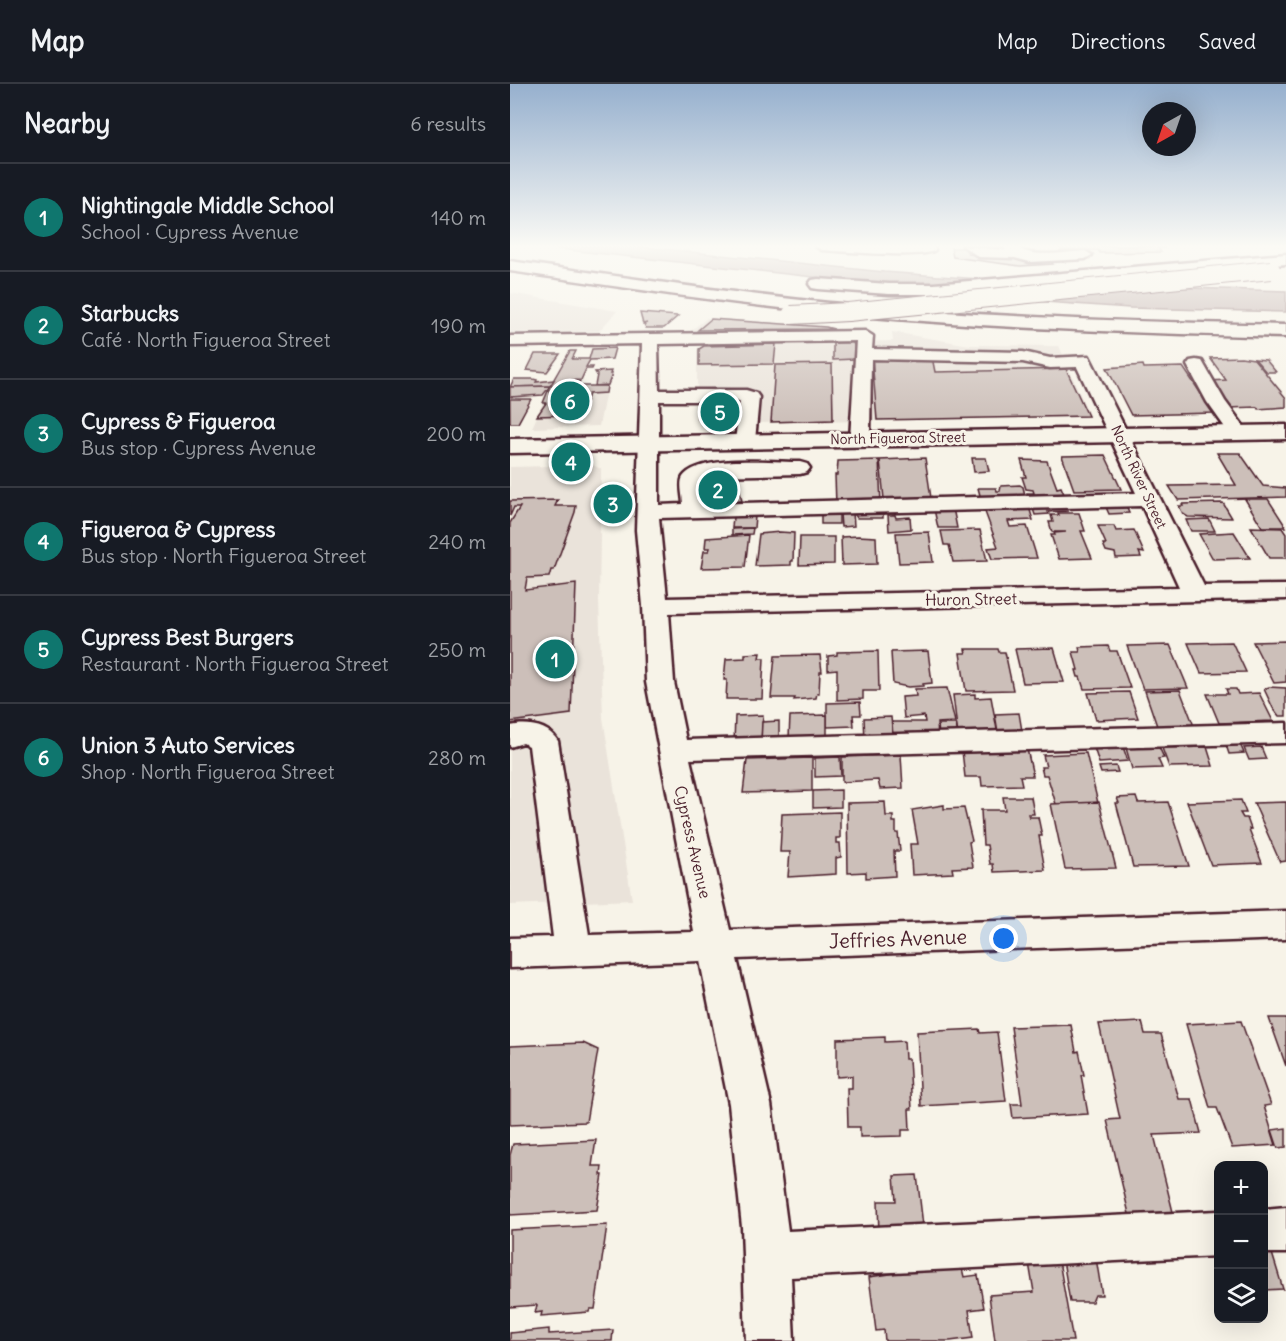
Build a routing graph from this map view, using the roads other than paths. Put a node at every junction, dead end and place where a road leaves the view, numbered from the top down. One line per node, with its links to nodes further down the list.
1 (802, 305): 6 (main road)
2 (922, 305): 5 (main road)
3 (923, 305): 4 (main road, bridge)
4 (705, 311)
5 (1286, 321)
6 (1001, 322): 7 (main road); 11 (main road)
7 (1286, 331)
8 (650, 339): 9 (street); 10 (street); 13 (street, Cypress Avenue)
9 (510, 341)
10 (864, 345): 17 (street, North River Street); 18 (street)
11 (1286, 345)
12 (1196, 365): 14 (street)
13 (650, 396): 16 (street); 20 (street, Cypress Avenue)
14 (1238, 432): 15 (main road, North Figueroa Street); 17 (main road, North Figueroa Street)
15 (1286, 432)
16 (746, 433): 19 (main road, North Figueroa Street); 20 (main road, North Figueroa Street)
17 (1119, 435): 18 (main road, North Figueroa Street); 24 (street, North River Street)
18 (860, 439): 19 (main road, North Figueroa Street)
19 (802, 440): 22 (street)
20 (650, 443): 21 (main road, North Figueroa Street); 26 (street, Cypress Avenue)
21 (510, 446)
22 (800, 468): 23 (street); 25 (street)
23 (799, 492)
24 (1148, 499): 25 (street); 28 (street, North River Street)
25 (695, 511): 26 (street)
26 (648, 512): 29 (street, Cypress Avenue)
27 (1286, 592): 28 (street, Huron Street)
28 (1195, 594): 29 (street, Huron Street)
29 (656, 606): 32 (street, Cypress Avenue)
30 (1286, 733): 32 (street)
31 (510, 737): 35 (street)
32 (673, 750): 34 (street, Cypress Avenue)
33 (1286, 925): 34 (street, Jeffries Avenue)
34 (716, 945): 35 (street, Jeffries Avenue); 40 (street, Cypress Avenue)
35 (573, 951): 36 (street, Jeffries Avenue)
36 (510, 953)
37 (1286, 1230): 38 (street)
38 (1268, 1231)
39 (1214, 1233): 40 (street)
40 (767, 1255): 41 (street, Cypress Avenue)
41 (770, 1341)

